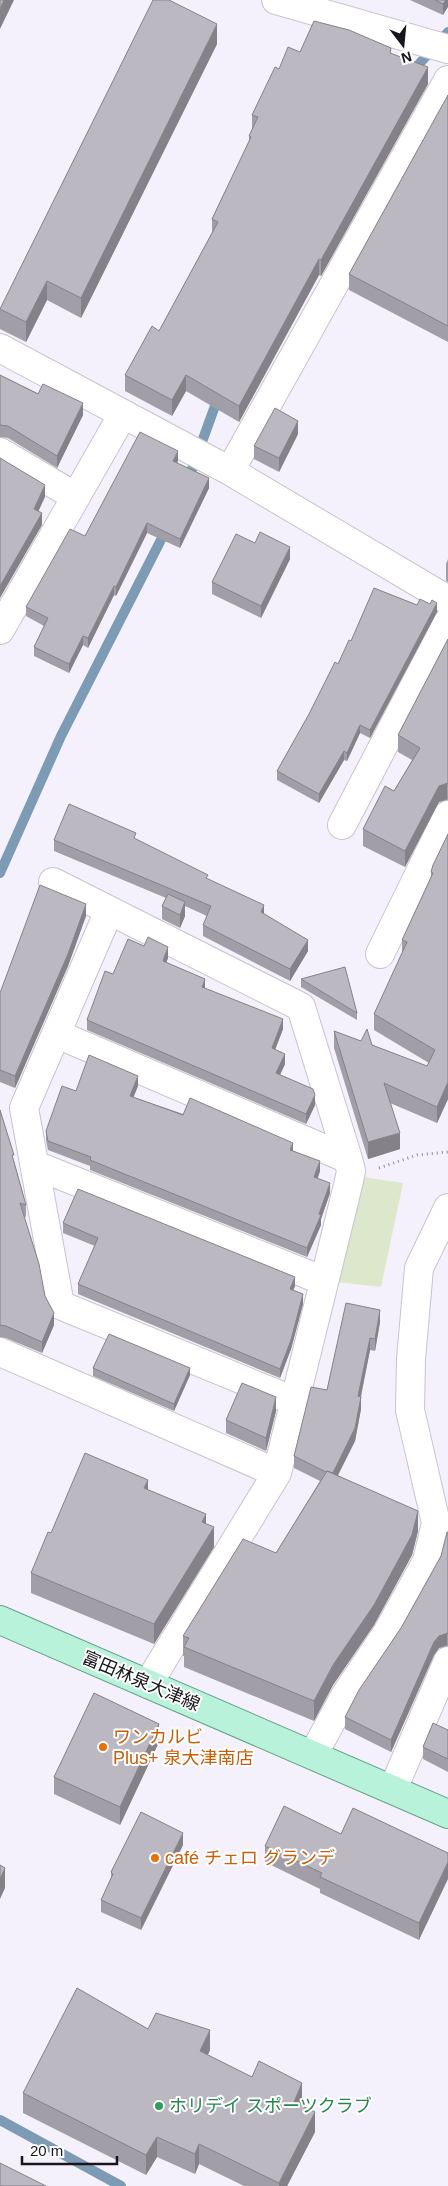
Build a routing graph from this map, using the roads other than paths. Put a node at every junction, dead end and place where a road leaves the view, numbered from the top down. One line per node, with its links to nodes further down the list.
1 (276, 0): 2 (street)
2 (448, 49)
3 (448, 80): 7 (street)
4 (0, 348): 5 (street)
5 (123, 414): 7 (street); 8 (street)
6 (0, 452): 8 (street)
7 (230, 471): 9 (street)
8 (76, 497): 11 (street)
9 (448, 600)
10 (448, 622): 13 (street)
11 (0, 630)
12 (448, 815): 16 (street)
13 (342, 825)
14 (53, 882): 15 (street)
15 (109, 911): 17 (street); 19 (street)
16 (380, 954)
17 (57, 1034): 18 (street); 19 (street)
18 (35, 1165): 21 (street); 23 (street)
19 (348, 1170): 21 (street)
20 (448, 1208): 28 (street)
21 (324, 1281): 23 (street)
22 (0, 1352): 24 (street)
23 (294, 1401): 24 (street)
24 (277, 1472): 27 (street)
25 (0, 1620): 27 (main road, 富田林泉大津線)
26 (448, 1661): 29 (street)
27 (148, 1684): 28 (main road, 富田林泉大津線)
28 (313, 1755): 29 (main road, 富田林泉大津線)
29 (392, 1789): 30 (main road, 富田林泉大津線)
30 (448, 1814)

